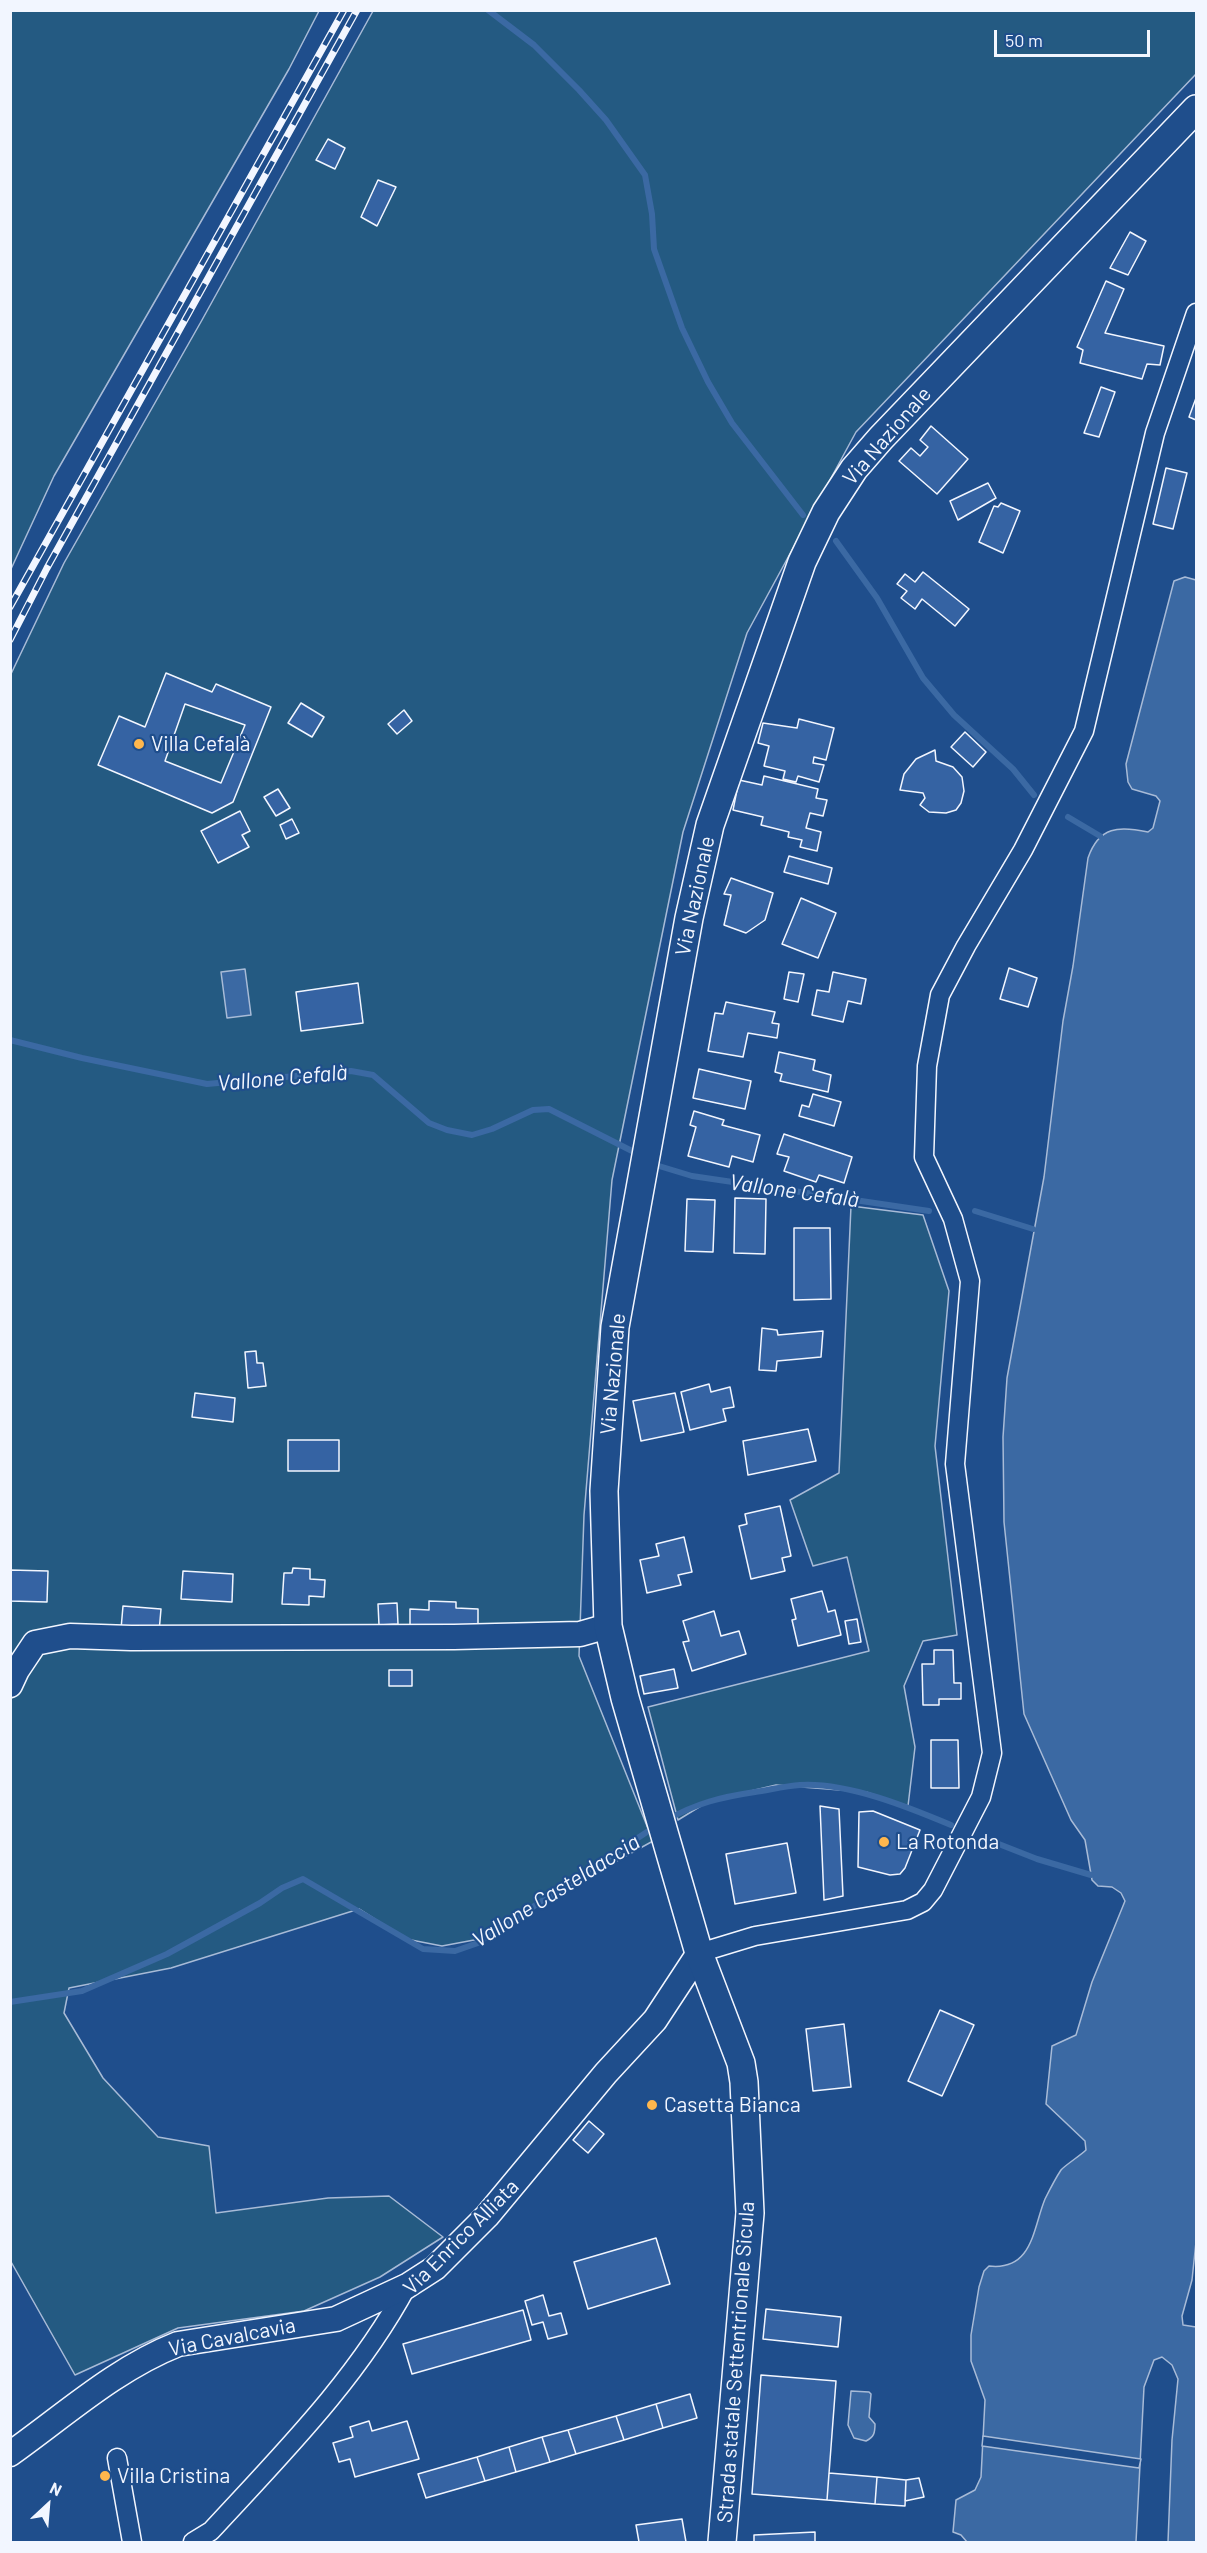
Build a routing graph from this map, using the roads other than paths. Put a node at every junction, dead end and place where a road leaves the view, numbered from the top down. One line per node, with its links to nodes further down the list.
1 (1197, 109): 3 (main road, Via Nazionale)
2 (1197, 313): 6 (street)
3 (608, 1626): 4 (street); 5 (main road, Via Nazionale)
4 (10, 1685)
5 (664, 1835): 6 (main road, Strada statale Settentrionale Sicula)
6 (699, 1953): 7 (street, Via Enrico Alliata); 12 (main road, Strada statale Settentrionale Sicula)
7 (407, 2286): 8 (street, Via Cavalcavia); 11 (street, Via Enrico Alliata)
8 (10, 2454)
9 (117, 2458): 10 (street)
10 (132, 2542)
11 (193, 2542)
12 (722, 2542)

